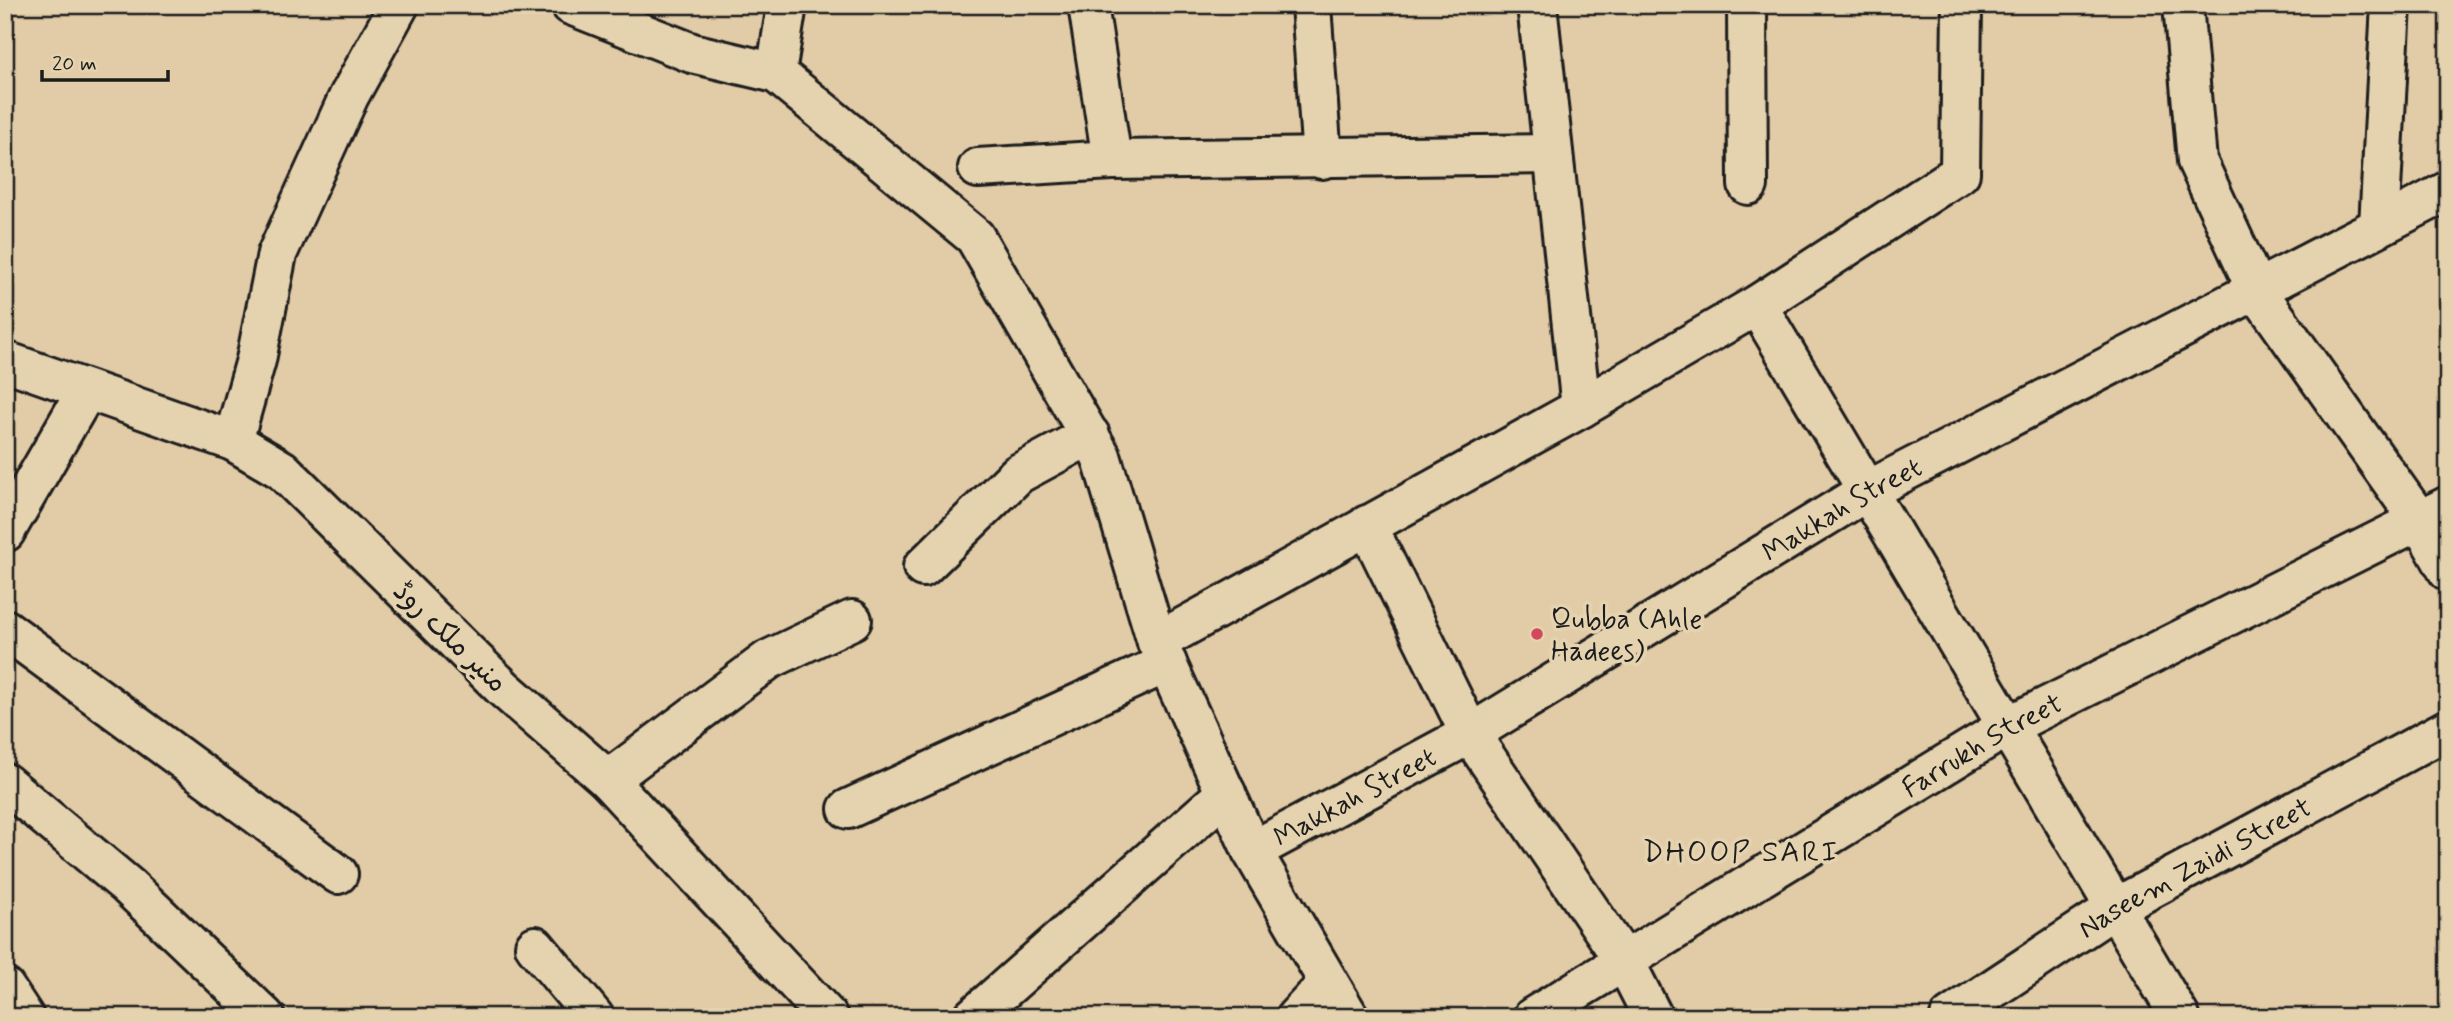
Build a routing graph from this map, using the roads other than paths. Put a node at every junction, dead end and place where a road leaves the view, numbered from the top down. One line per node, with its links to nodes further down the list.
1 (399, 5): 25 (street)
2 (570, 5): 11 (street)
3 (787, 5): 11 (street)
4 (1088, 5): 14 (street)
5 (1311, 5): 13 (street)
6 (1537, 5): 12 (street)
7 (1746, 5): 16 (street)
8 (1962, 5): 20 (street)
9 (2183, 5): 19 (street)
10 (2391, 5): 18 (street)
11 (776, 73): 24 (street)
12 (1553, 154): 13 (street); 23 (street)
13 (1322, 159): 14 (street)
14 (1112, 160): 15 (street)
15 (978, 168)
16 (1748, 185)
17 (2448, 191): 18 (street, Makkah Street)
18 (2379, 226): 19 (street, Makkah Street)
19 (2257, 291): 26 (street, Makkah Street); 27 (street)
20 (1757, 305): 23 (street); 26 (street)
21 (5, 361): 22 (street, منیر ملک روڈ)
22 (87, 390): 25 (street, منیر ملک روڈ); 29 (street)
23 (1581, 408): 28 (street)
24 (1090, 435): 30 (street); 34 (street)
25 (233, 441): 38 (street, منیر ملک روڈ)
26 (1867, 491): 35 (street); 37 (street, Makkah Street)
27 (2433, 513): 31 (street); 35 (street, Farrukh Street)
28 (1367, 525): 34 (street); 37 (street)
29 (5, 532)
30 (923, 567)
31 (2448, 571)
32 (852, 620): 38 (street)
33 (5, 629): 43 (street)
34 (1162, 652): 40 (street); 41 (street)
35 (2008, 726): 44 (street); 46 (street, Farrukh Street)
36 (2448, 729): 44 (street, Naseem Zaidi Street)
37 (1470, 734): 42 (street, Makkah Street); 46 (street)
38 (608, 780): 52 (street, منیر ملک روڈ)
39 (5, 783): 50 (street)
40 (1226, 793): 42 (street); 53 (street)
41 (848, 809)
42 (1252, 851): 47 (street)
43 (338, 874)
44 (2115, 908): 58 (street, Naseem Zaidi Street); 59 (street)
45 (535, 946): 51 (street)
46 (1625, 962): 56 (street, Farrukh Street); 57 (street)
47 (1328, 983): 54 (street); 55 (street)
48 (5, 988): 49 (street)
49 (24, 1017)
50 (265, 1017)
51 (594, 1017)
52 (828, 1017)
53 (973, 1017)
54 (1296, 1017)
55 (1349, 1017)
56 (1533, 1017)
57 (1653, 1017)
58 (1950, 1017)
59 (2180, 1017)

